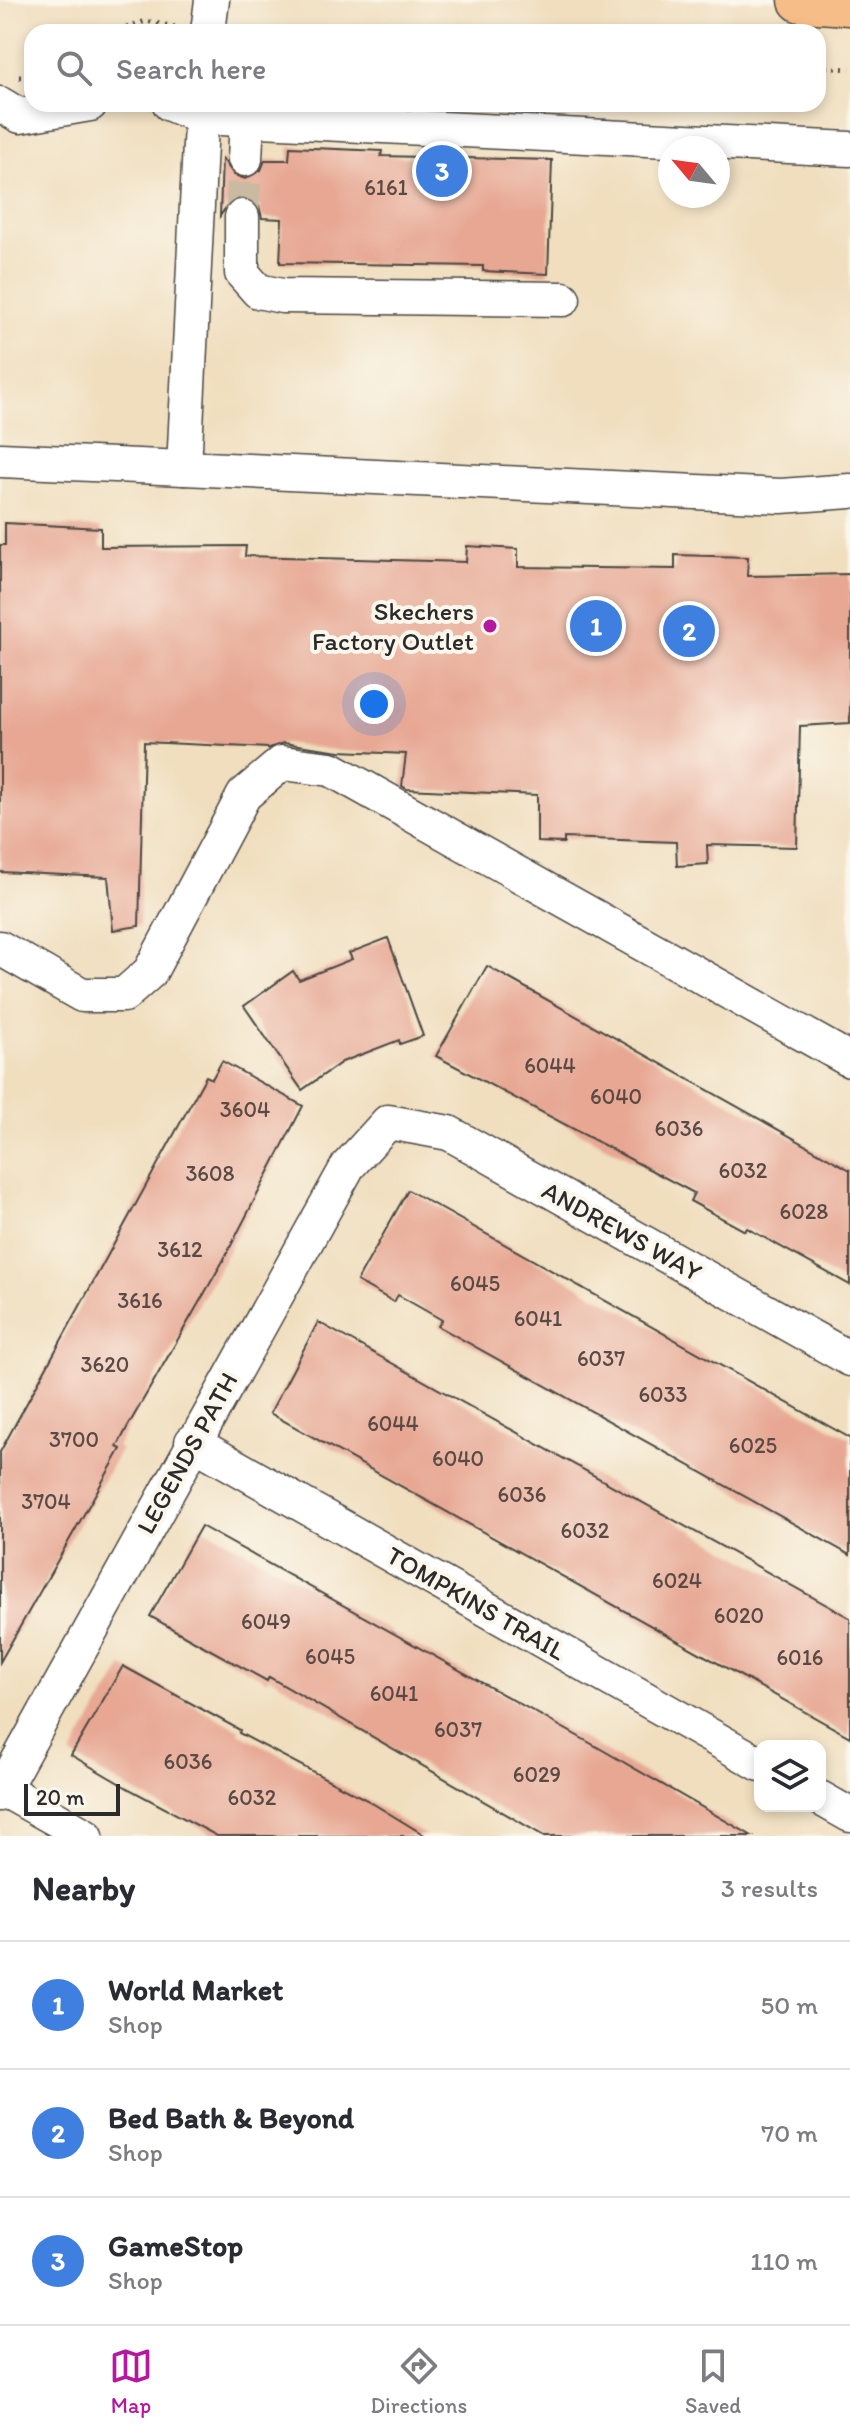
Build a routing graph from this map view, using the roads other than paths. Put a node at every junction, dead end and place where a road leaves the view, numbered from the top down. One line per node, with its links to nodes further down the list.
1 (212, 0): 4 (street)
2 (801, 0): 3 (main road)
3 (850, 3)
4 (209, 24)
5 (0, 104): 6 (street)
6 (43, 112)
7 (191, 112): 15 (street)
8 (211, 112): 9 (street)
9 (247, 119): 10 (street); 11 (street)
10 (850, 149)
11 (245, 159)
12 (242, 217): 13 (street)
13 (563, 299)
14 (0, 460): 15 (street)
15 (184, 468): 16 (street)
16 (850, 491)
17 (0, 948): 18 (street)
18 (850, 1060)
19 (388, 1122): 20 (street, ANDREWS WAY); 21 (street, LEGENDS PATH)
20 (850, 1359)
21 (192, 1442): 22 (street, TOMPKINS TRAIL); 23 (street, LEGENDS PATH)
22 (754, 1761)
23 (1, 1792): 26 (street)
24 (826, 1801): 25 (street)
25 (850, 1815)
26 (86, 1836)

